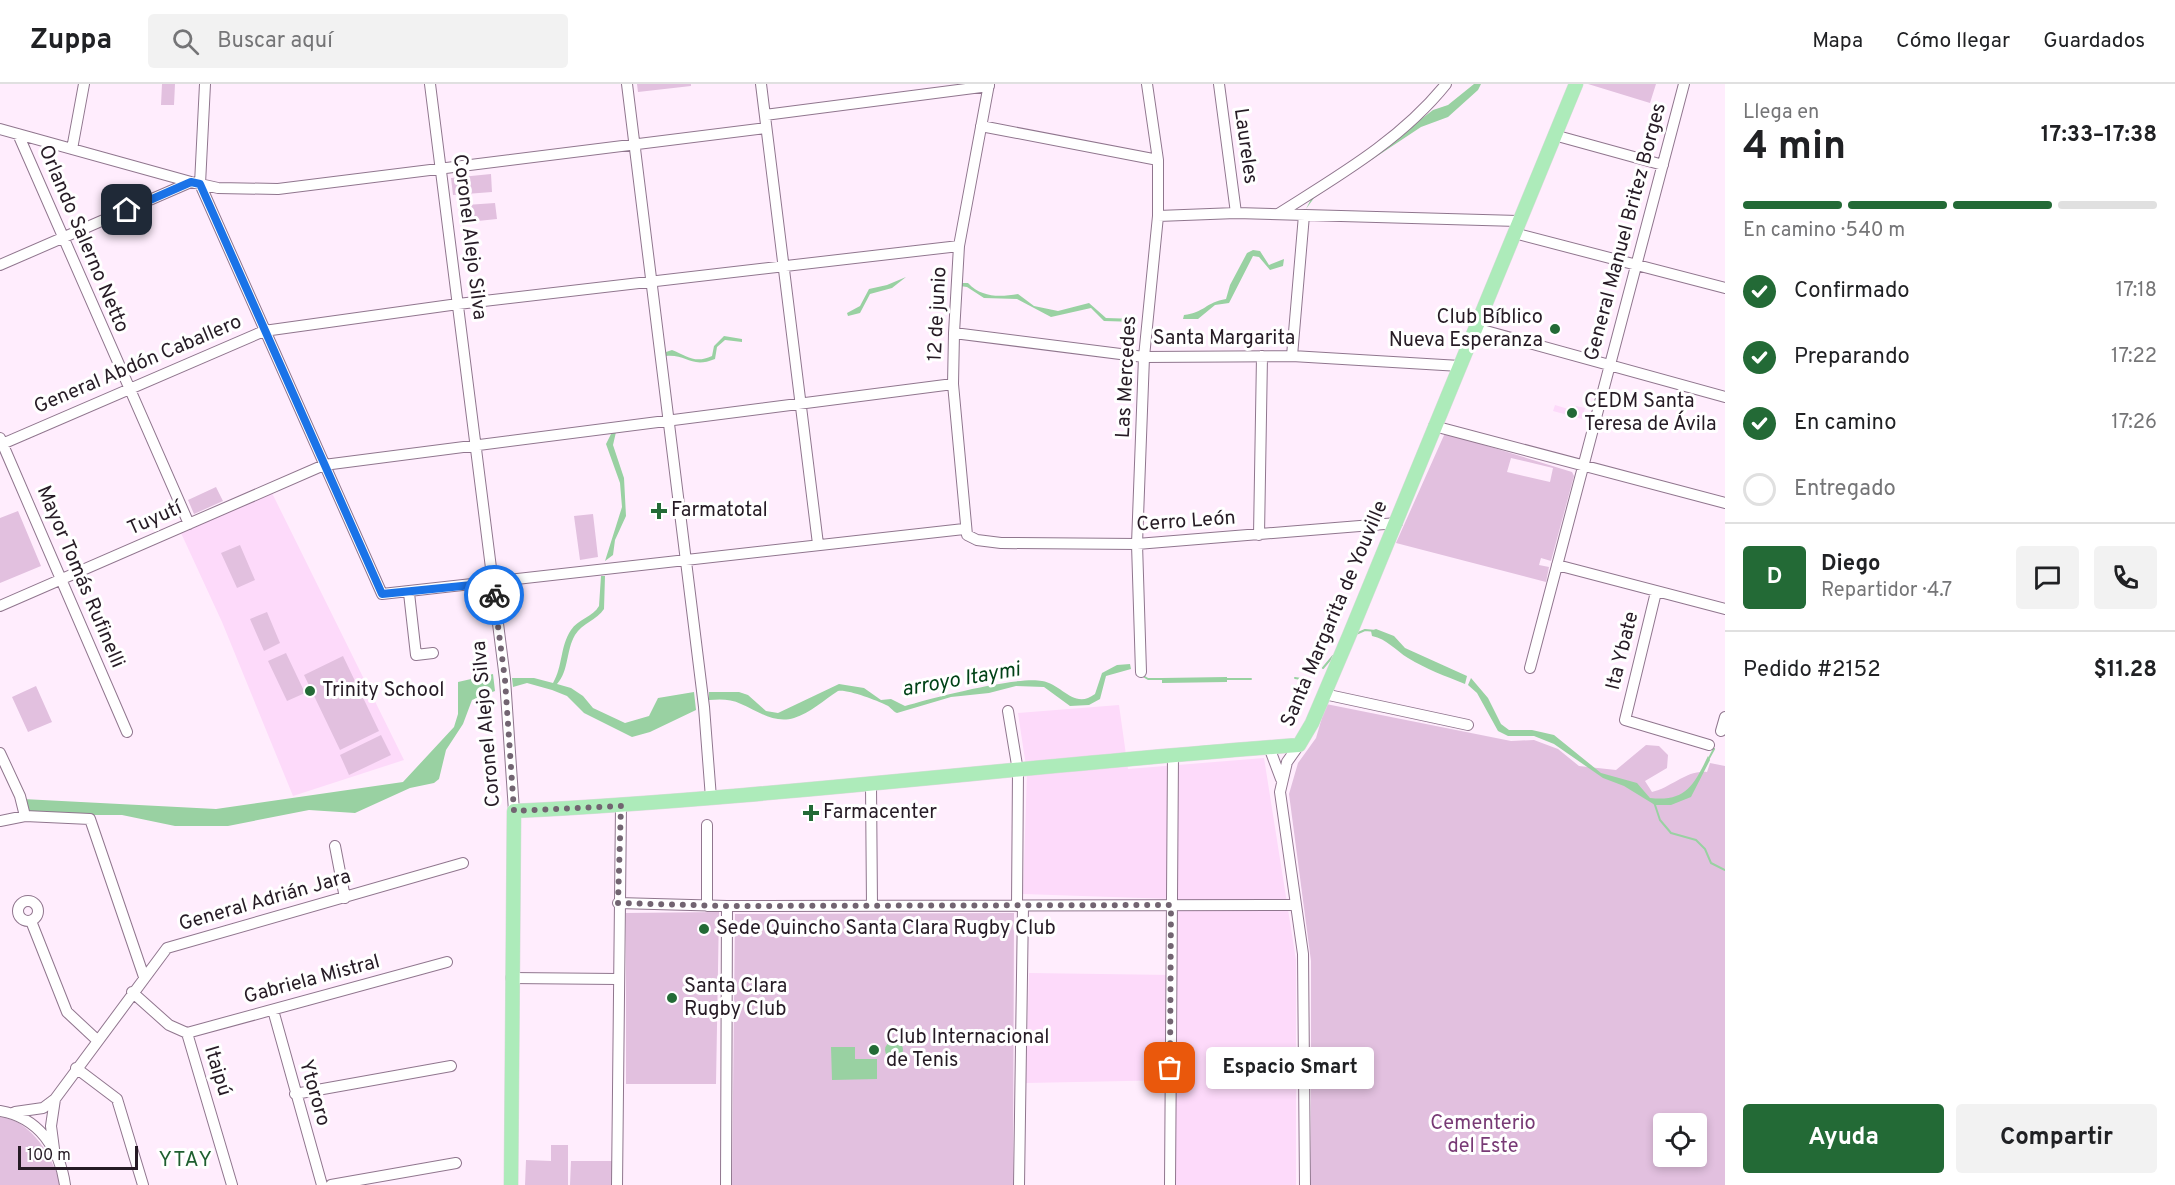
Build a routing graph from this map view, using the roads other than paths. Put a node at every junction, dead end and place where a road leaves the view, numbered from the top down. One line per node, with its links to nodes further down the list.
1 (84, 84): 19 (street)
2 (205, 84): 23 (street)
3 (430, 84): 22 (street, Coronel Alejo Silva)
4 (627, 84): 18 (street)
5 (761, 84): 12 (street)
6 (1147, 84): 20 (street, Las Mercedes)
7 (1219, 84): 24 (street, Laureles)
8 (1446, 84): 25 (street)
9 (1576, 84): 17 (main road, Santa Margarita de Youville)
10 (1684, 84): 21 (street, General Manuel Britez Borges)
11 (989, 85): 12 (street); 13 (street, 12 de junio)
12 (765, 115): 14 (street)
13 (981, 126): 20 (street); 30 (street, 12 de junio)
14 (766, 128): 18 (street); 33 (street)
15 (0, 129): 16 (street)
16 (18, 134): 19 (street); 29 (street, Orlando Salerno Netto)
17 (1554, 135): 21 (street); 28 (main road, Santa Margarita de Youville)
18 (634, 145): 22 (street); 34 (street)
19 (72, 149): 23 (street)
20 (1158, 160): 27 (street, Las Mercedes)
21 (1663, 165): 32 (street, General Manuel Britez Borges)
22 (441, 169): 23 (street); 36 (street, Coronel Alejo Silva)
23 (196, 183): 29 (street); 38 (street)
24 (1236, 213): 25 (street); 27 (street)
25 (1278, 214): 26 (street)
26 (1304, 214): 28 (street); 42 (street)
27 (1158, 216): 41 (street, Las Mercedes)
28 (1516, 227): 32 (street); 37 (main road, Santa Margarita de Youville)
29 (63, 237): 31 (street); 46 (street, Orlando Salerno Netto)
30 (959, 246): 33 (street, General Abdón Caballero); 39 (street, 12 de junio)
31 (0, 265)
32 (1636, 265): 35 (street); 44 (street, General Manuel Britez Borges)
33 (783, 266): 34 (street, General Abdón Caballero); 48 (street)
34 (651, 282): 36 (street, General Abdón Caballero); 49 (street)
35 (1725, 288)
36 (458, 304): 38 (street, General Abdón Caballero); 52 (street, Coronel Alejo Silva)
37 (1475, 328): 43 (main road, Santa Margarita de Youville); 44 (street)
38 (264, 331): 46 (street, General Abdón Caballero); 53 (street)
39 (954, 333): 41 (street, Santa Margarita); 45 (street, 12 de junio)
40 (1262, 356): 41 (street, Santa Margarita); 42 (street, Santa Margarita); 59 (street)
41 (1144, 357): 61 (street, Las Mercedes)
42 (1292, 357): 43 (street, Santa Margarita)
43 (1460, 366): 50 (main road, Santa Margarita de Youville)
44 (1609, 366): 47 (street); 54 (street, General Manuel Britez Borges)
45 (953, 384): 48 (street, Tuyutí); 58 (street, 12 de junio)
46 (128, 388): 51 (street, General Abdón Caballero); 57 (street, Orlando Salerno Netto)
47 (1725, 397)
48 (800, 402): 49 (street, Tuyutí); 60 (street)
49 (668, 420): 52 (street, Tuyutí); 62 (street)
50 (1434, 426): 54 (street); 56 (main road, Santa Margarita de Youville)
51 (1, 442): 64 (street, Mayor Tomás Rufinelli)
52 (475, 446): 53 (street, Tuyutí); 65 (street, Coronel Alejo Silva)
53 (324, 465): 57 (street, Tuyutí); 67 (street)
54 (1583, 465): 55 (street); 63 (street, General Manuel Britez Borges)
55 (1725, 503)
56 (1397, 523): 59 (street, Cerro León); 73 (main road, Santa Margarita de Youville)
57 (189, 524): 64 (street, Tuyutí)
58 (964, 529): 60 (street); 61 (street, Cerro León)
59 (1259, 535): 61 (street, Cerro León)
60 (818, 544): 62 (street)
61 (1137, 544): 72 (street, Las Mercedes)
62 (686, 560): 65 (street); 87 (street)
63 (1557, 565): 66 (street); 71 (street, General Manuel Britez Borges)
64 (62, 579): 68 (street, Tuyutí); 78 (street, Mayor Tomás Rufinelli)
65 (492, 583): 67 (street); 89 (street, Coronel Alejo Silva)
66 (1656, 592): 69 (street); 80 (street, Ita Ybate)
67 (409, 593): 70 (street)
68 (0, 606)
69 (1725, 609)
70 (432, 653)
71 (1530, 668)
72 (1141, 672)
73 (1324, 694): 76 (street); 79 (main road, Santa Margarita de Youville)
74 (1008, 711): 84 (street)
75 (1725, 717): 77 (street)
76 (1468, 724)
77 (1721, 731)
78 (127, 732)
79 (1299, 745): 81 (main road); 85 (street, Santa Margarita de Youville)
80 (1709, 745)
81 (1269, 747): 83 (main road); 85 (street)
82 (0, 753): 90 (street)
83 (1173, 754): 84 (main road); 97 (street)
84 (1018, 771): 86 (main road); 102 (street)
85 (1281, 778): 98 (street, Santa Margarita de Youville)
86 (871, 785): 87 (main road); 101 (street)
87 (711, 798): 88 (main road)
88 (621, 806): 89 (main road); 96 (street)
89 (514, 811): 106 (main road, Coronel Alejo Silva)
90 (25, 815): 91 (street); 105 (street)
91 (0, 821)
92 (707, 825): 99 (street)
93 (335, 846): 95 (street)
94 (463, 863): 95 (street, General Adrián Jara)
95 (345, 898): 105 (street, General Adrián Jara)
96 (618, 903): 99 (street); 107 (street)
97 (1171, 905): 98 (street); 102 (street); 128 (street)
98 (1296, 905): 129 (street, Santa Margarita de Youville)
99 (707, 906): 100 (street)
100 (727, 906): 101 (street); 126 (street)
101 (872, 906): 102 (street)
102 (1020, 906): 127 (street)
103 (31, 921): 111 (street)
104 (447, 962): 109 (street, Gabriela Mistral)
105 (144, 977): 108 (street, General Adrián Jara)
106 (511, 978): 107 (street); 124 (main road, Coronel Alejo Silva)
107 (617, 979): 125 (street)
108 (132, 993): 110 (street, Itaipú); 111 (street, General Adrián Jara)
109 (273, 1010): 110 (street, Gabriela Mistral); 114 (street, Ytororo)
110 (187, 1033): 121 (street, Itaipú)
111 (97, 1040): 113 (street, General Adrián Jara)
112 (451, 1066): 114 (street)
113 (76, 1068): 115 (street, General Adrián Jara); 120 (street)
114 (295, 1094): 122 (street, Ytororo)
115 (55, 1099): 116 (street); 117 (street, General Adrián Jara)
116 (4, 1112): 117 (street)
117 (54, 1149): 119 (street)
118 (456, 1162): 123 (street)
119 (65, 1185)
120 (143, 1185)
121 (232, 1185)
122 (322, 1185)
123 (331, 1185)
124 (511, 1185)
125 (617, 1185)
126 (726, 1185)
127 (1019, 1185)
128 (1170, 1185)
129 (1305, 1185)

